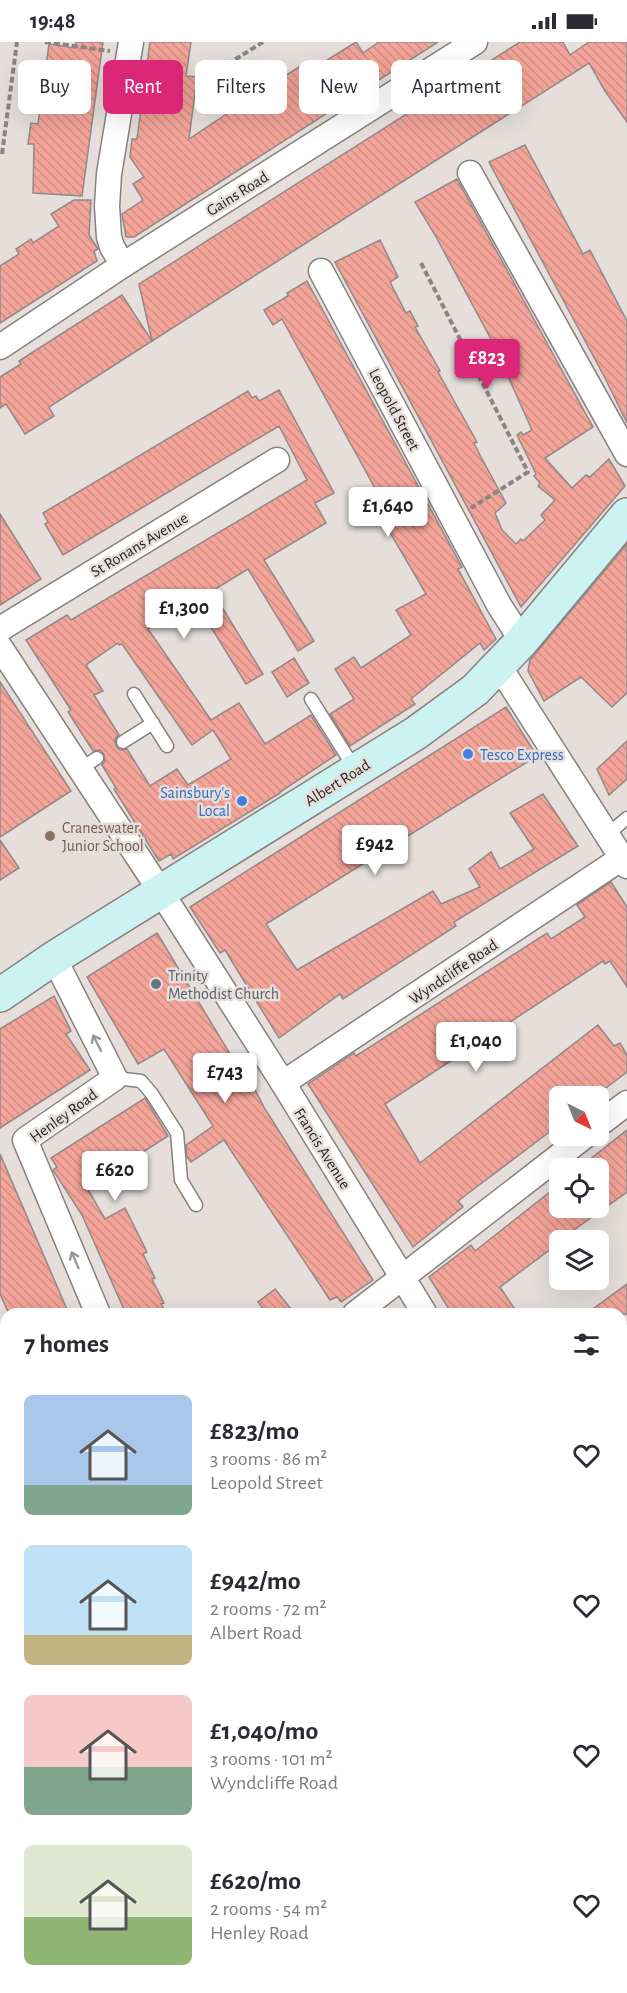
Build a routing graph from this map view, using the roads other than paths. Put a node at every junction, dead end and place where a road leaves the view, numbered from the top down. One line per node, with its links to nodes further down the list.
1 (475, 42): 4 (street, Gains Road)
2 (130, 48): 4 (street)
3 (470, 173): 7 (street)
4 (123, 265): 6 (street, Gains Road)
5 (321, 271): 11 (street, Leopold Street)
6 (0, 347)
7 (627, 454)
8 (277, 460): 10 (street, St Ronans Avenue)
9 (627, 515): 11 (main road, Albert Road)
10 (0, 629)
11 (522, 641): 13 (main road, Albert Road)
12 (0, 647): 23 (street, Francis Avenue)
13 (499, 666): 19 (main road, Albert Road); 21 (street)
14 (134, 694): 16 (lane)
15 (311, 699): 19 (lane)
16 (153, 723): 17 (lane); 18 (lane)
17 (123, 742)
18 (167, 746)
19 (356, 770): 23 (main road, Albert Road)
20 (627, 818): 21 (lane)
21 (607, 835): 22 (street)
22 (625, 862): 27 (street, Wyndcliffe Road)
23 (161, 892): 24 (main road, Albert Road); 27 (street, Francis Avenue)
24 (54, 958): 25 (main road, Albert Road); 26 (street, Henley Road, one-way to 24)
25 (0, 995)
26 (115, 1078): 31 (lane); 33 (street, Henley Road, one-way to 26)
27 (283, 1083): 32 (street, Francis Avenue)
28 (627, 1103): 29 (street)
29 (609, 1117)
30 (572, 1146): 32 (street)
31 (196, 1205)
32 (403, 1278): 34 (street); 35 (street, Francis Avenue)
33 (95, 1308)
34 (363, 1308)
35 (421, 1308)

